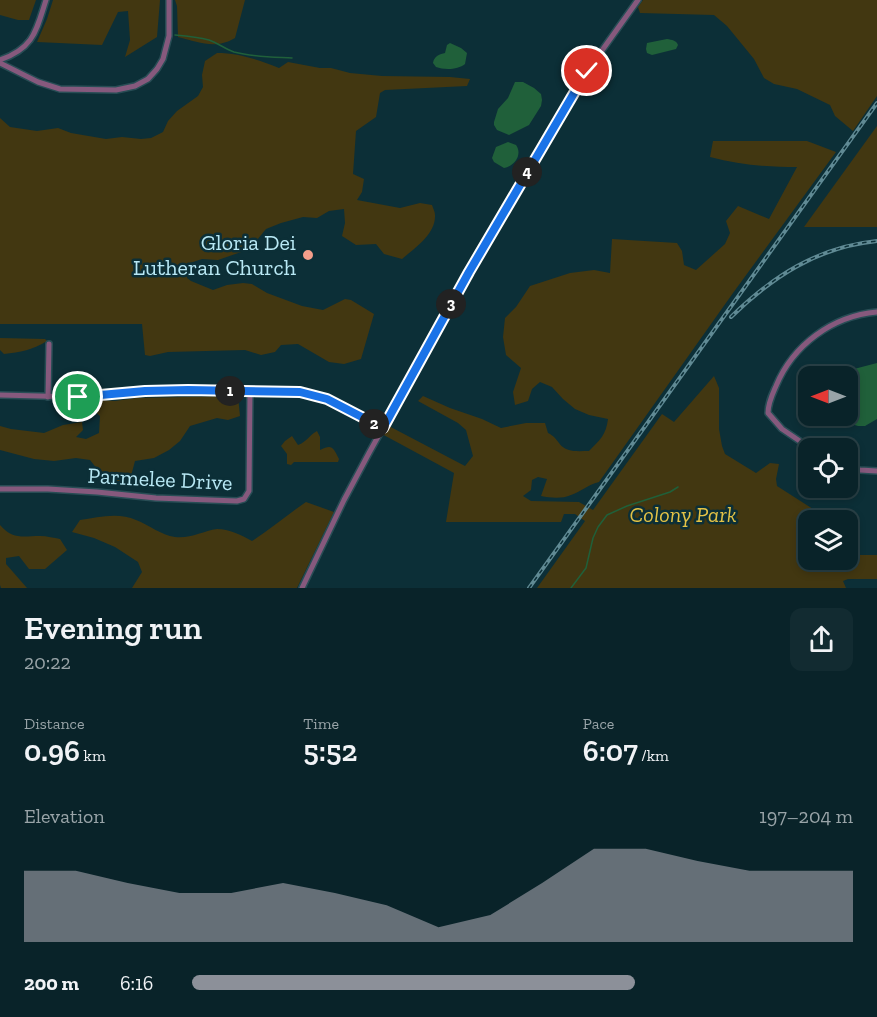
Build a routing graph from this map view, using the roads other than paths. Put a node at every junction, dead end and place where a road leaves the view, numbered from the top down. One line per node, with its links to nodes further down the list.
1 (46, 0): 4 (street)
2 (169, 0): 4 (street)
3 (638, 0): 10 (street)
4 (0, 62)
5 (877, 312): 11 (street)
6 (49, 344): 9 (street)
7 (250, 391): 9 (street); 10 (street); 14 (street, Parmelee Drive)
8 (0, 395): 9 (street)
9 (48, 397)
10 (383, 428): 15 (street)
11 (798, 439)
12 (858, 470): 13 (street)
13 (877, 471)
14 (0, 489)
15 (302, 588)

